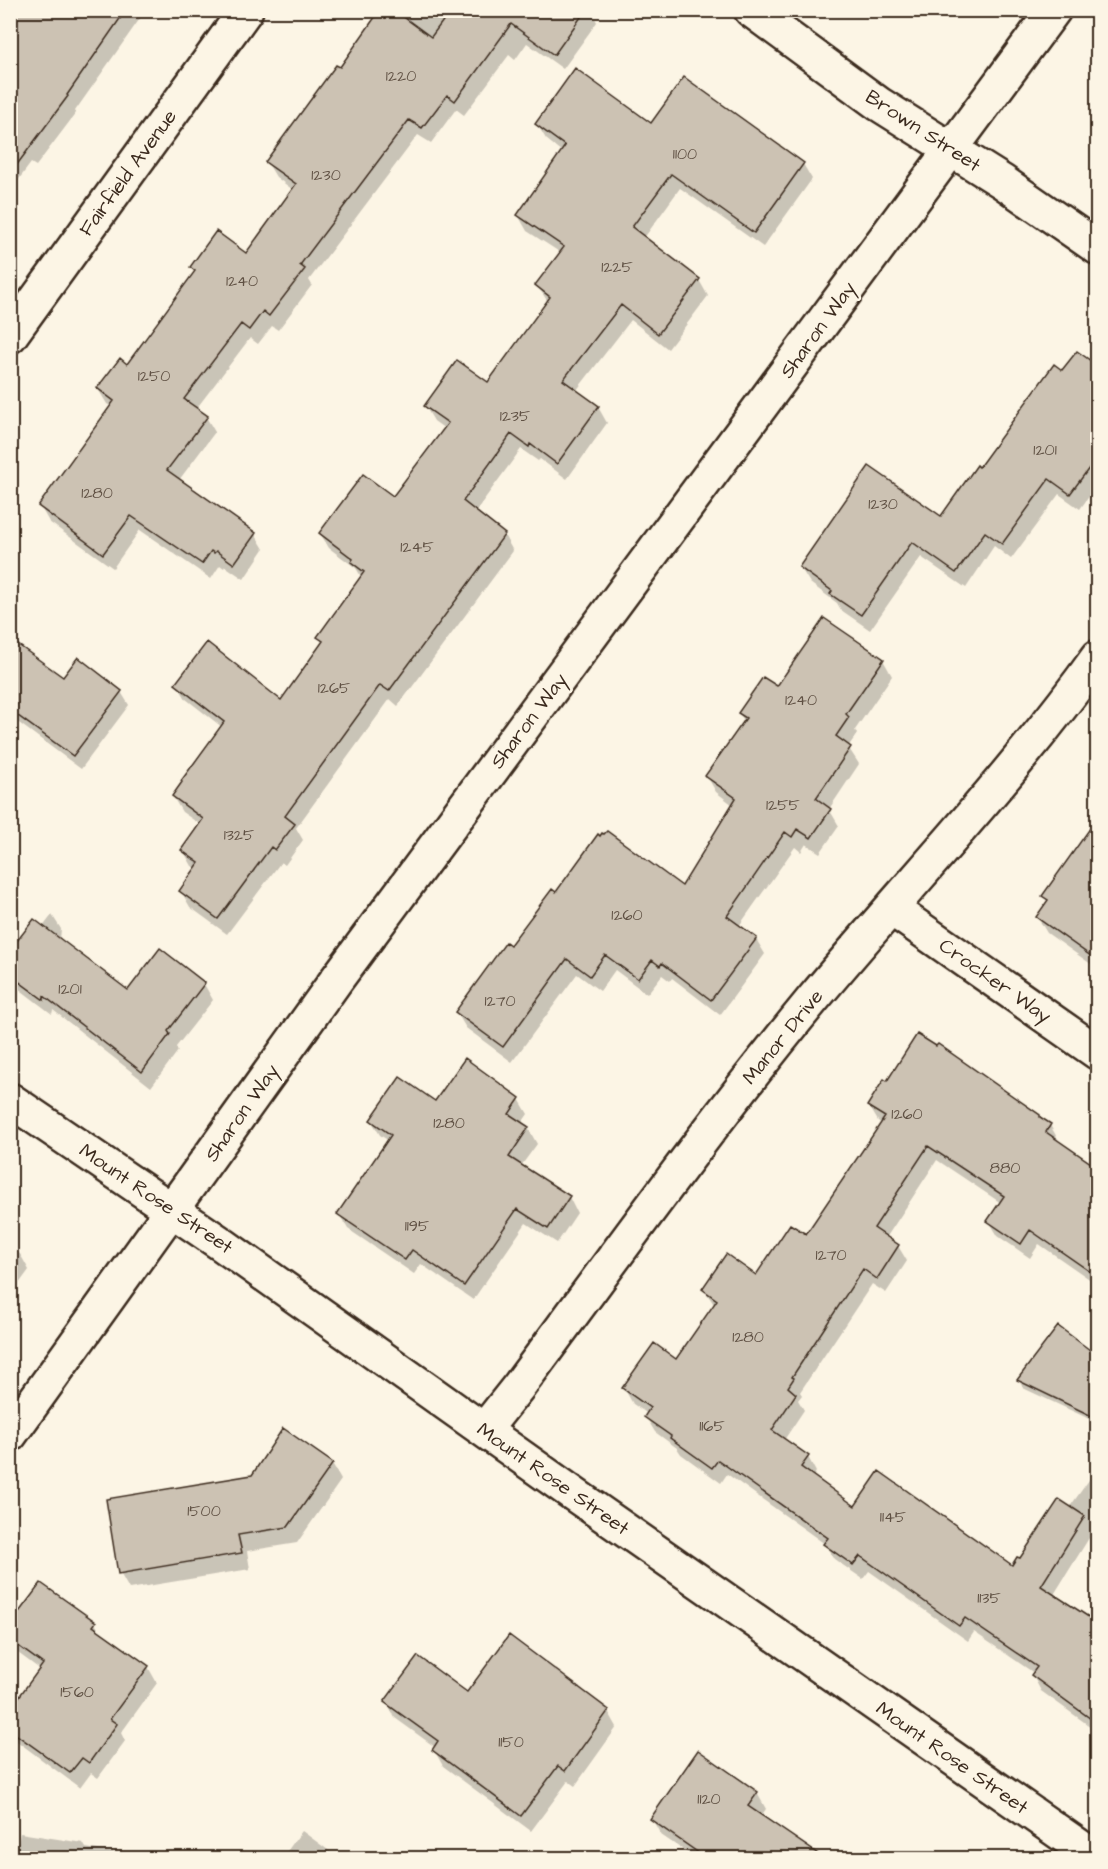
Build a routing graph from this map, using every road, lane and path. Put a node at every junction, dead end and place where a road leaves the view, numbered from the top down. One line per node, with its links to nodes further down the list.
1 (246, 10): 6 (street, Fairfield Avenue)
2 (751, 10): 4 (street, Brown Street)
3 (1054, 10): 4 (street, Sharon Way)
4 (951, 150): 5 (street, Brown Street); 11 (street, Sharon Way)
5 (1098, 248)
6 (10, 336)
7 (1098, 657): 8 (street, Manor Drive)
8 (892, 909): 9 (street, Crocker Way); 12 (street, Manor Drive)
9 (1098, 1053)
10 (10, 1100): 11 (street, Mount Rose Street)
11 (173, 1210): 12 (street, Mount Rose Street); 13 (street, Sharon Way)
12 (484, 1430): 14 (street, Mount Rose Street)
13 (10, 1435)
14 (1096, 1858)

